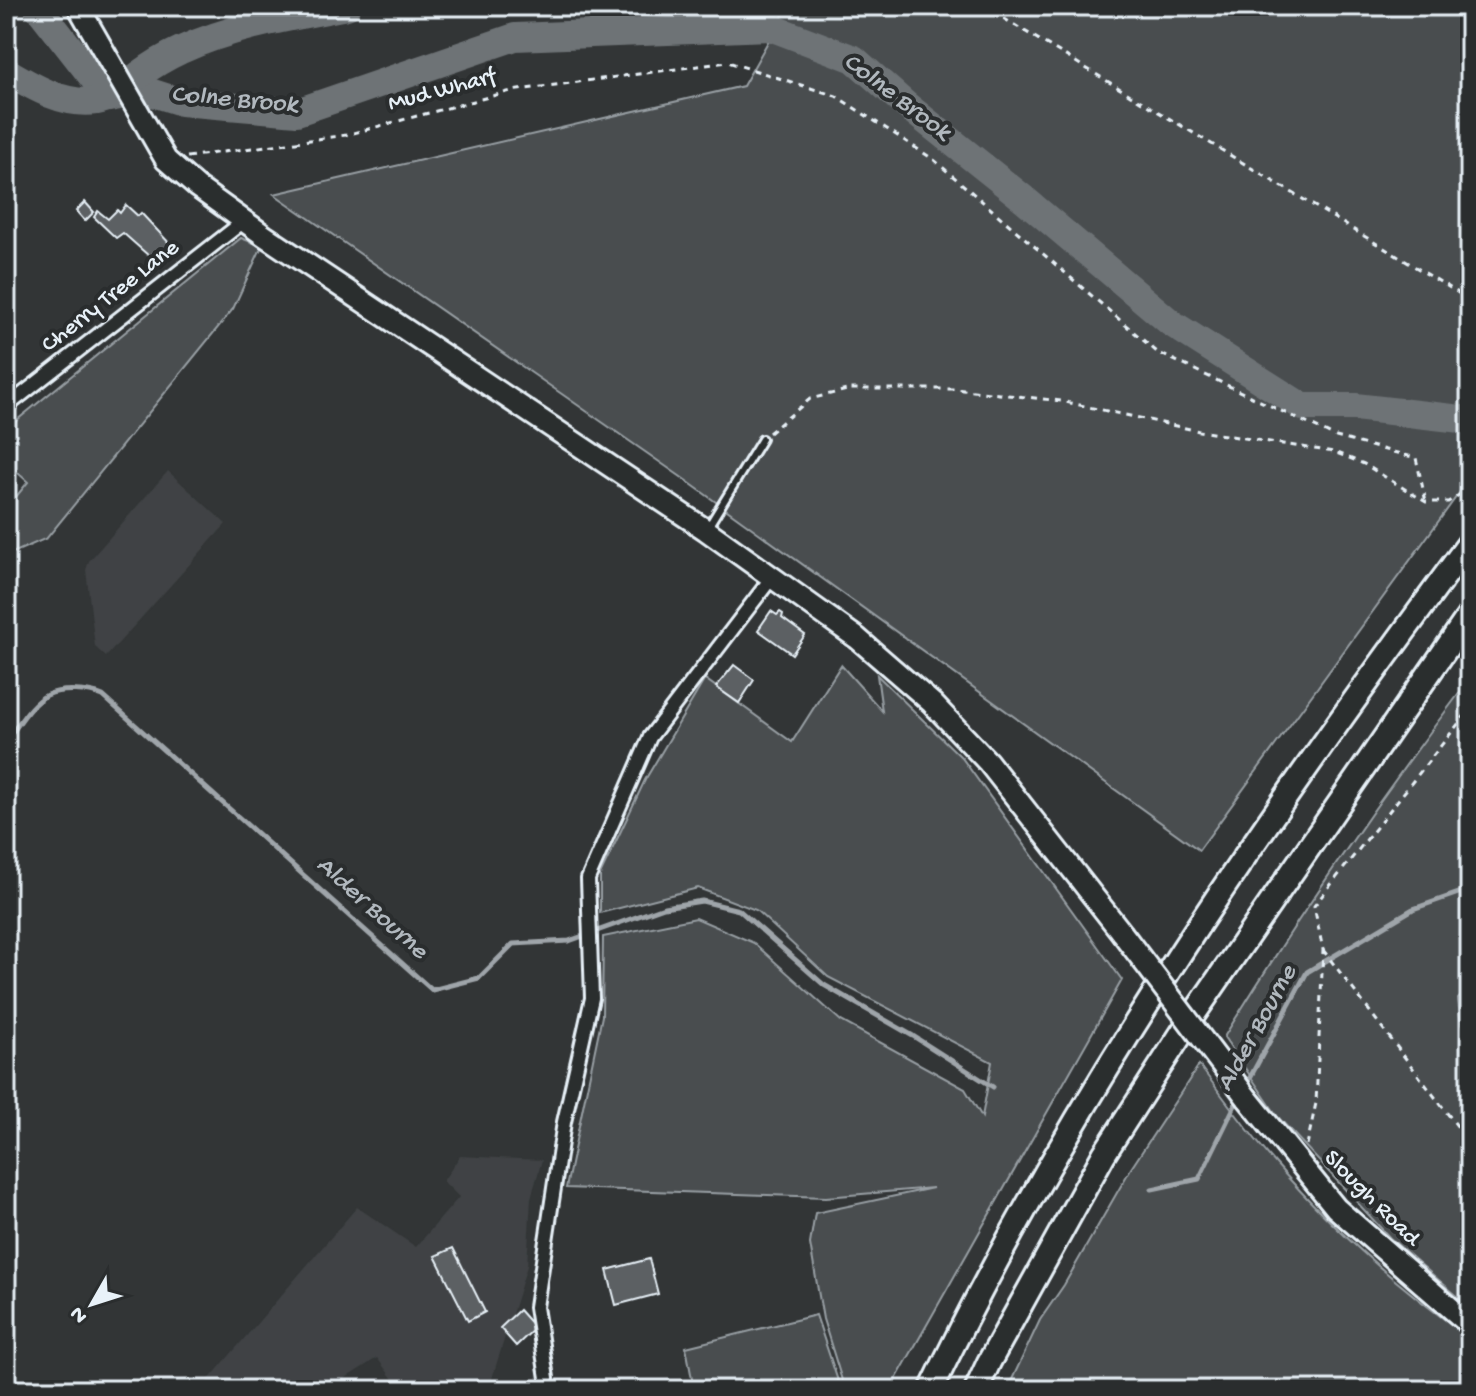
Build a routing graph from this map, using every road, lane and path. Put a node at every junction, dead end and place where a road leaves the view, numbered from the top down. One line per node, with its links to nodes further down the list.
1 (78, 6): 3 (main road)
2 (983, 6): 5 (path)
3 (166, 160): 4 (main road, Slough Road); 9 (path, Mud Wharf)
4 (244, 221): 6 (street, Cherry Tree Lane); 10 (main road, Slough Road)
5 (1470, 300)
6 (6, 407)
7 (762, 439): 9 (path); 10 (lane)
8 (1470, 488): 9 (path)
9 (1426, 502)
10 (706, 530): 12 (main road, Slough Road)
11 (1470, 542): 20 (highway)
12 (773, 576): 17 (main road, Slough Road, bridge); 19 (street)
13 (1470, 614): 21 (highway)
14 (1470, 709): 15 (path)
15 (1323, 950): 16 (path); 17 (path)
16 (1470, 1143)
17 (1302, 1168): 18 (main road, Slough Road)
18 (1470, 1325)
19 (547, 1378)
20 (931, 1390)
21 (976, 1390)

